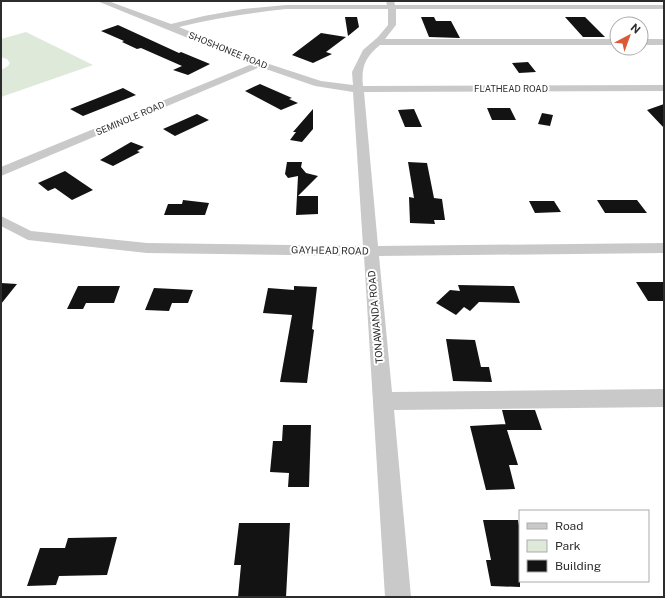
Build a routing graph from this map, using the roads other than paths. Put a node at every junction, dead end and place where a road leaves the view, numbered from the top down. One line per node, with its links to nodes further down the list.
1 (101, 1): 4 (street, SHOSHONEE ROAD)
2 (391, 4): 3 (street); 4 (street); 5 (street, TONAWANDA ROAD)
3 (664, 7)
4 (171, 27): 9 (street, SHOSHONEE ROAD)
5 (378, 42): 6 (street); 10 (street, TONAWANDA ROAD)
6 (609, 42)
7 (649, 42): 8 (street)
8 (664, 42)
9 (260, 64): 10 (street, SHOSHONEE ROAD); 12 (street, SEMINOLE ROAD)
10 (358, 88): 11 (street, FLATHEAD ROAD); 15 (street, TONAWANDA ROAD)
11 (664, 88)
12 (1, 172)
13 (1, 220): 15 (street, GAYHEAD ROAD)
14 (664, 248): 15 (street, GAYHEAD ROAD)
15 (370, 251): 17 (street, TONAWANDA ROAD)
16 (664, 398): 17 (street)
17 (382, 401): 18 (street, TONAWANDA ROAD)
18 (398, 597)

